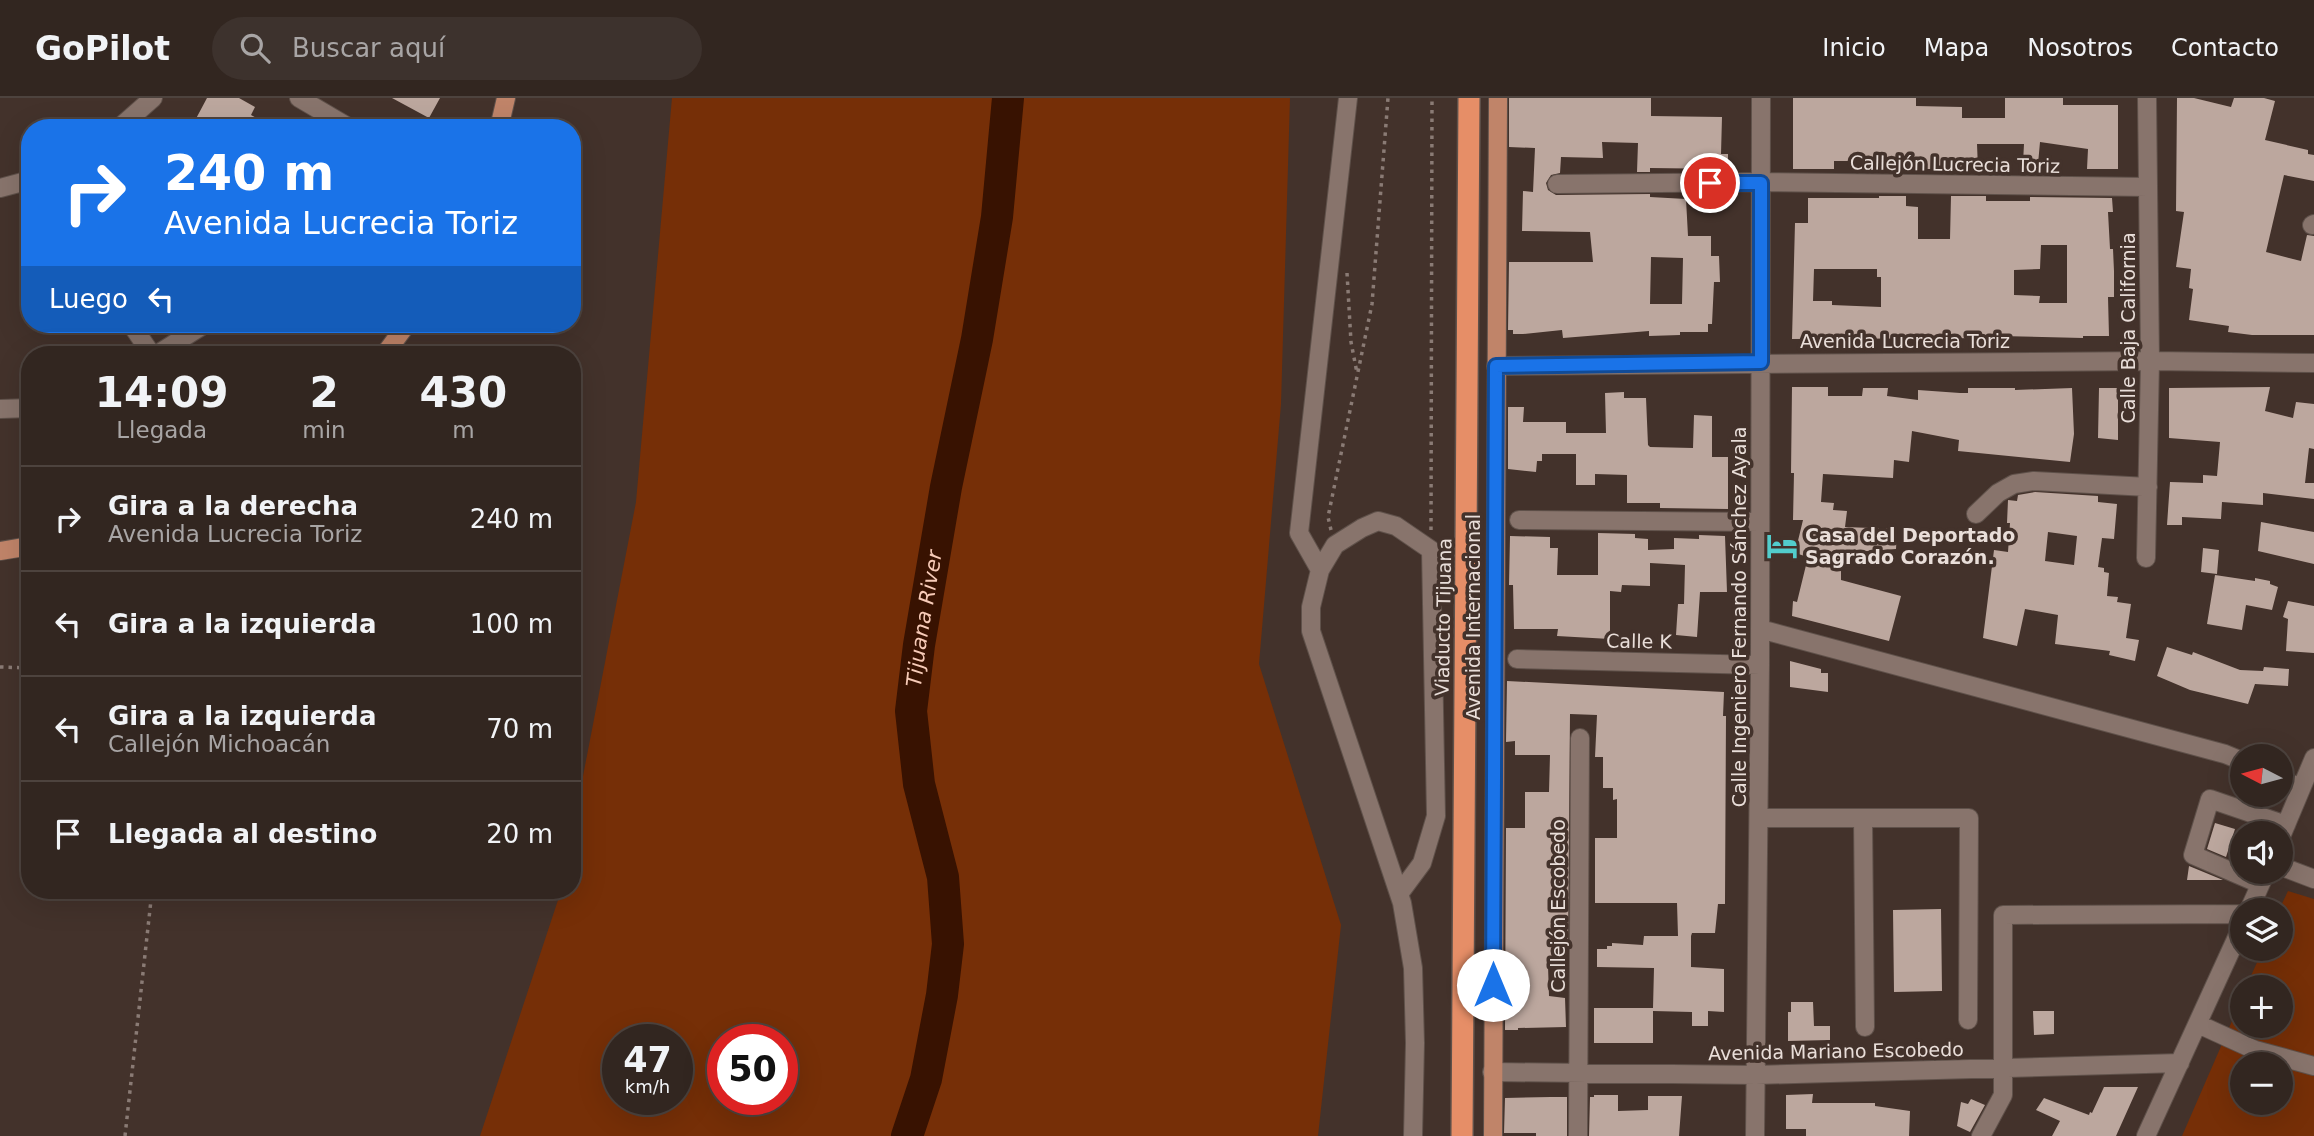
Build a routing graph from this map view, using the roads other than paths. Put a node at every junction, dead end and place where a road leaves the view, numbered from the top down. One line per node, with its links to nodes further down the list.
1 (153, 98): 11 (street)
2 (299, 98): 12 (street)
3 (506, 98): 13 (main road)
4 (1348, 98): 34 (street)
5 (1459, 98): 63 (highway, Avenida Internacional)
6 (1469, 98): 64 (highway, Viaducto Tijuana)
7 (1478, 98): 65 (highway, Viaducto Tijuana); 66 (highway, Avenida Internacional)
8 (1498, 98): 24 (main road, Avenida Internacional)
9 (1760, 98): 15 (street, Calle Ingeniero Fernando Sánchez Ayala)
10 (2147, 98): 17 (street, Calle Baja California)
11 (129, 119)
12 (335, 119)
13 (501, 119)
14 (21, 182): 18 (street)
15 (1761, 183): 16 (street, Callejón Lucrecia Toriz); 17 (street, Callejón Lucrecia Toriz); 22 (street, Calle Ingeniero Fernando Sánchez Ayala)
16 (1558, 184)
17 (2148, 187): 21 (street, Calle Baja California)
18 (0, 188)
19 (190, 333): 20 (street)
20 (169, 346)
21 (2150, 361): 22 (street, Avenida Lucrecia Toriz); 23 (street, Avenida Lucrecia Toriz); 27 (street, Calle Baja California)
22 (1761, 362): 24 (street, Avenida Lucrecia Toriz); 30 (street, Calle Ingeniero Fernando Sánchez Ayala)
23 (2314, 363)
24 (1496, 366): 59 (main road, Avenida Internacional)
25 (21, 408): 26 (street)
26 (0, 409)
27 (2148, 487): 28 (street); 33 (street, Calle Baja California)
28 (1976, 514)
29 (1519, 520): 30 (street)
30 (1760, 522): 35 (street, Calle Ingeniero Fernando Sánchez Ayala)
31 (21, 548): 32 (main road)
32 (0, 551)
33 (2146, 558)
34 (1320, 570): 50 (street); 50 (street)
35 (1760, 629): 37 (street, Calle Ingeniero Fernando Sánchez Ayala); 39 (street)
36 (1517, 659): 37 (street, Calle K)
37 (1760, 665): 43 (street, Calle Ingeniero Fernando Sánchez Ayala)
38 (1580, 738): 60 (street, Callejón Escobedo)
39 (2230, 756)
40 (2314, 758): 42 (street)
41 (2293, 785): 42 (street)
42 (2301, 788): 46 (street)
43 (1759, 818): 44 (street); 61 (street, Calle Ingeniero Fernando Sánchez Ayala)
44 (1863, 818): 53 (street); 55 (street)
45 (2259, 821): 47 (street)
46 (2288, 821)
47 (2230, 867)
48 (2293, 871): 49 (street)
49 (2314, 879)
50 (1399, 894): 62 (street)
51 (2230, 914): 58 (street)
52 (2230, 952): 54 (street)
53 (1968, 1020)
54 (2197, 1024): 56 (street); 57 (street)
55 (1865, 1027)
56 (2180, 1063): 58 (street, Avenida Mariano Escobedo); 71 (street)
57 (2314, 1066)
58 (2004, 1069): 61 (street, Avenida Mariano Escobedo); 70 (street)
59 (1492, 1072): 60 (street, Avenida Mariano Escobedo); 67 (main road, Avenida Internacional)
60 (1578, 1074): 61 (street, Avenida Mariano Escobedo); 68 (street, Callejón Escobedo)
61 (1756, 1075): 69 (street, Calle Ingeniero Fernando Sánchez Ayala)
62 (1413, 1132)
63 (1454, 1136)
64 (1462, 1136)
65 (1469, 1136)
66 (1475, 1136)
67 (1493, 1136)
68 (1578, 1136)
69 (1755, 1136)
70 (1982, 1136)
71 (2146, 1136)

